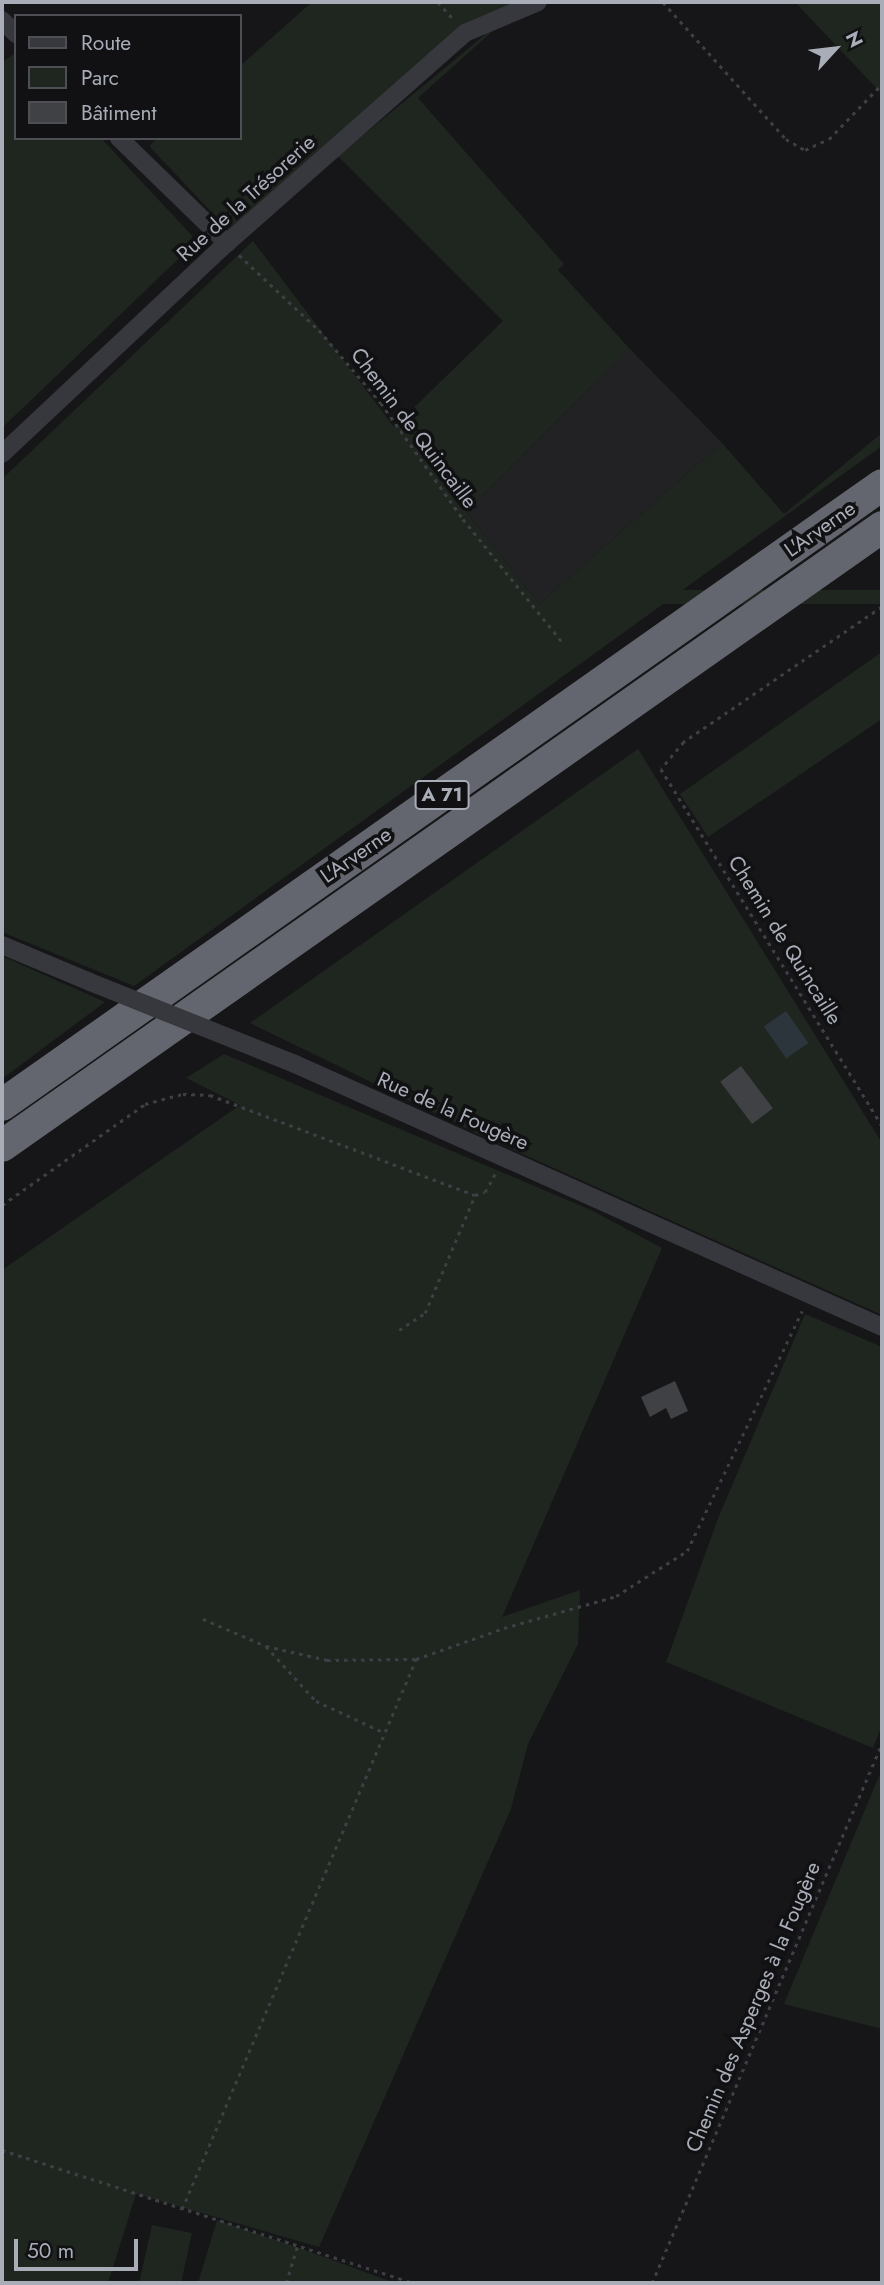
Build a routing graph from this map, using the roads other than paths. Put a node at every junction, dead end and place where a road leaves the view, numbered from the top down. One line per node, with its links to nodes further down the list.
1 (538, 2): 3 (street, Rue de la Trésorerie)
2 (121, 140): 3 (street)
3 (227, 243): 4 (street, Rue de la Trésorerie)
4 (2, 454)
5 (882, 485): 8 (highway, L'Arverne / A 71)
6 (882, 527): 9 (highway, L'Arverne / A 71)
7 (2, 945): 10 (street, Rue de la Fougère, bridge)
8 (2, 1105)
9 (2, 1146)
10 (882, 1327)

